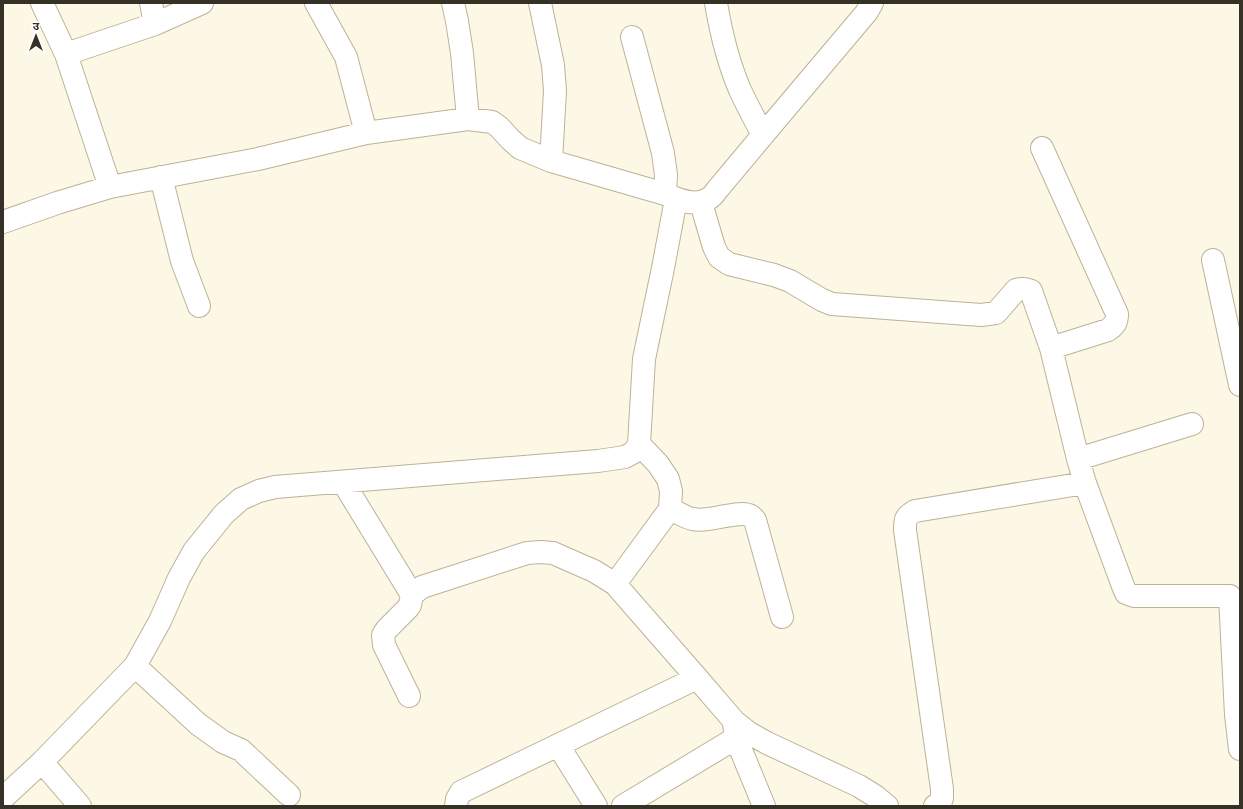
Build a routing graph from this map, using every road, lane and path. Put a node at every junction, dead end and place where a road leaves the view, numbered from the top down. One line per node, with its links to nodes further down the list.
1 (42, 3): 10 (street)
2 (202, 3): 8 (street)
3 (316, 3): 12 (street)
4 (453, 3): 11 (street)
5 (540, 3): 15 (street)
6 (716, 3): 13 (street)
7 (872, 3): 13 (street)
8 (153, 13): 10 (street)
9 (632, 37): 18 (street)
10 (66, 54): 17 (street)
11 (468, 119): 12 (street); 15 (street)
12 (366, 133): 16 (street)
13 (763, 134): 19 (street)
14 (1042, 148): 23 (street)
15 (551, 161): 18 (street)
16 (161, 177): 17 (street); 22 (street)
17 (110, 187): 20 (street)
18 (670, 196): 19 (street); 26 (street)
19 (701, 203): 23 (street)
20 (3, 222)
21 (1212, 260): 24 (street)
22 (199, 306)
23 (1051, 348): 27 (street)
24 (1240, 385)
25 (1192, 424): 27 (street)
26 (639, 444): 28 (street); 30 (street)
27 (1078, 459): 29 (street)
28 (343, 482): 32 (street); 35 (street)
29 (1085, 483): 33 (street); 50 (street)
30 (670, 508): 31 (street); 34 (street)
31 (615, 584): 32 (street); 36 (street)
32 (412, 595): 37 (street)
33 (1235, 596): 40 (street)
34 (782, 617)
35 (135, 666): 41 (street); 42 (street)
36 (697, 678): 38 (street); 39 (street)
37 (409, 696)
38 (735, 729): 47 (street); 48 (street); 49 (street)
39 (558, 745): 45 (street); 46 (street)
40 (1240, 749)
41 (42, 762): 43 (street); 44 (street)
42 (289, 795)
43 (3, 798)
44 (80, 806)
45 (456, 806)
46 (596, 806)
47 (623, 806)
48 (764, 806)
49 (887, 806)
50 (935, 806)

